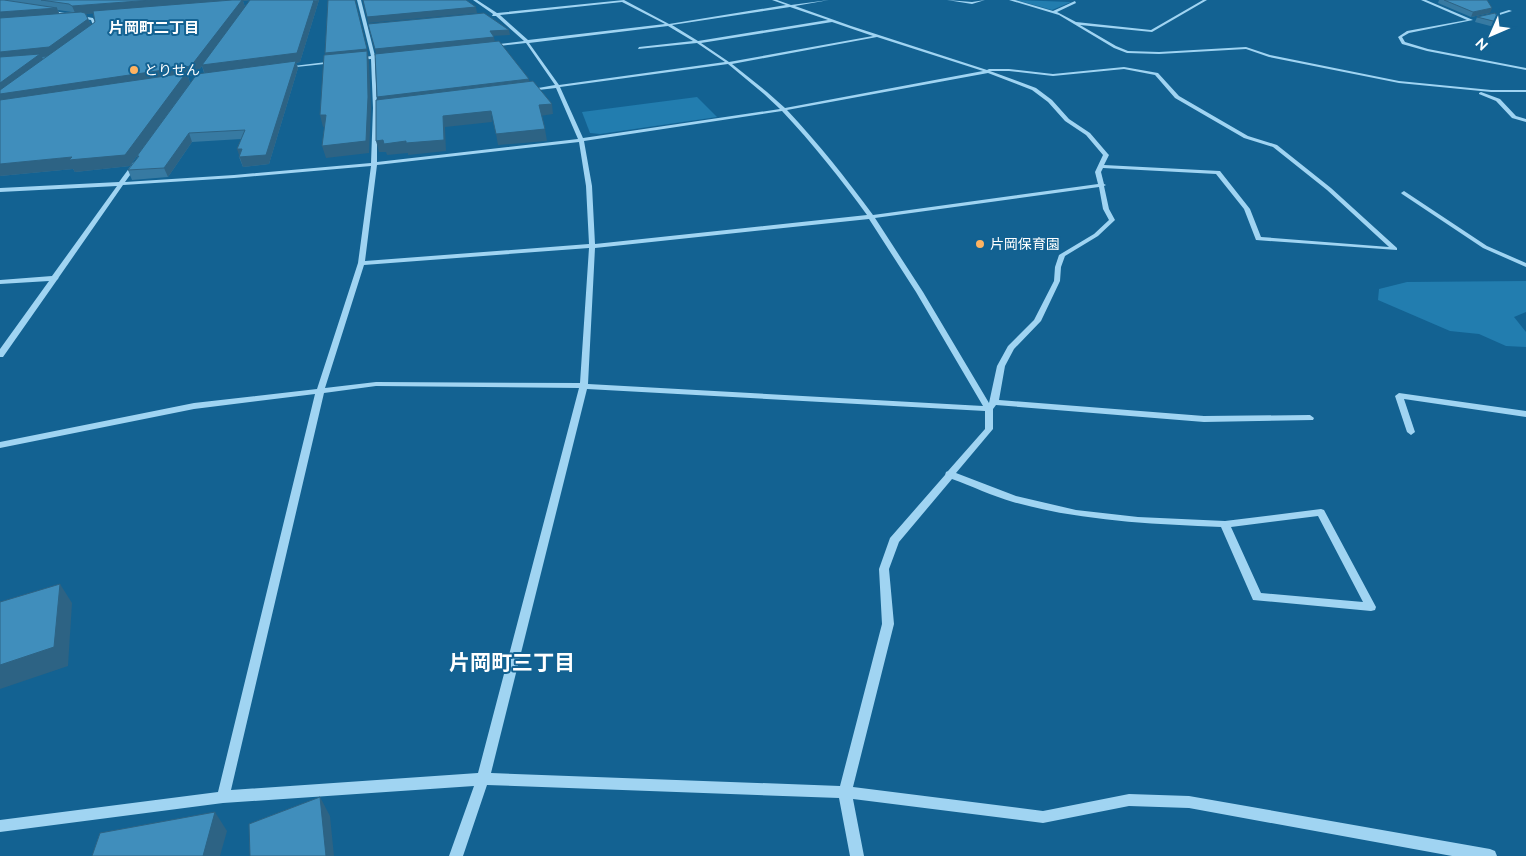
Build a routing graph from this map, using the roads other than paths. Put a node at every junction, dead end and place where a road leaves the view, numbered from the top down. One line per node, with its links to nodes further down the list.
1 (359, 0): 32 (street)
2 (475, 0): 16 (street)
3 (622, 0): 16 (street); 23 (street)
4 (774, 0): 12 (street)
5 (826, 0): 12 (street)
6 (949, 0): 7 (street)
7 (983, 0)
8 (1011, 0): 15 (street)
9 (1205, 0): 22 (street)
10 (1423, 0): 20 (street)
11 (1075, 2): 15 (street)
12 (793, 7): 21 (street); 23 (street)
13 (39, 10): 18 (street)
14 (1510, 10): 20 (street)
15 (1054, 12): 22 (street)
16 (491, 15): 26 (street)
17 (96, 16): 18 (street)
18 (87, 17): 19 (street); 24 (street)
19 (58, 20)
20 (1471, 20): 38 (street)
21 (832, 21): 25 (street); 27 (street)
22 (1073, 23): 30 (street)
23 (668, 24): 26 (street); 27 (street)
24 (89, 33)
25 (880, 36): 35 (street); 39 (street)
26 (527, 42): 28 (street); 40 (street)
27 (696, 42): 29 (street); 35 (street)
28 (488, 46)
29 (639, 48)
30 (1127, 52): 37 (street); 41 (street)
31 (392, 56): 32 (street)
32 (373, 58): 33 (street); 45 (street)
33 (347, 60)
34 (338, 61): 36 (street)
35 (728, 63): 40 (street); 46 (street)
36 (285, 67)
37 (1124, 68): 39 (street); 51 (street)
38 (1526, 69)
39 (985, 71): 46 (street); 51 (street)
40 (558, 87): 43 (street); 48 (street)
41 (1472, 89): 42 (street); 47 (street)
42 (1526, 91)
43 (519, 92)
44 (385, 107): 45 (street)
45 (375, 108): 50 (street)
46 (785, 111): 48 (street); 56 (street)
47 (1526, 121)
48 (581, 140): 50 (street); 57 (street)
49 (137, 161): 52 (street)
50 (374, 164): 52 (street); 58 (street)
51 (1101, 166): 53 (street)
52 (120, 184): 54 (street); 60 (street)
53 (1103, 185): 56 (street); 65 (street)
54 (0, 190)
55 (1404, 193): 59 (street)
56 (872, 217): 57 (street); 65 (street)
57 (592, 246): 58 (street); 63 (street)
58 (361, 264): 64 (street)
59 (1526, 265)
60 (56, 278): 61 (street); 62 (street)
61 (0, 282)
62 (0, 355)
63 (584, 386): 64 (street); 65 (street); 72 (street)
64 (320, 391): 69 (street); 74 (street)
65 (992, 406): 67 (street); 70 (street)
66 (1526, 414): 68 (street)
67 (1310, 418)
68 (1411, 432)
69 (0, 445)
70 (949, 474): 71 (street); 73 (street)
71 (1225, 524): 71 (street)
72 (484, 779): 73 (street); 74 (street); 76 (street)
73 (845, 792): 77 (street); 78 (street)
74 (223, 797): 75 (street)
75 (0, 826)
76 (456, 856)
77 (857, 856)
78 (1490, 856)

